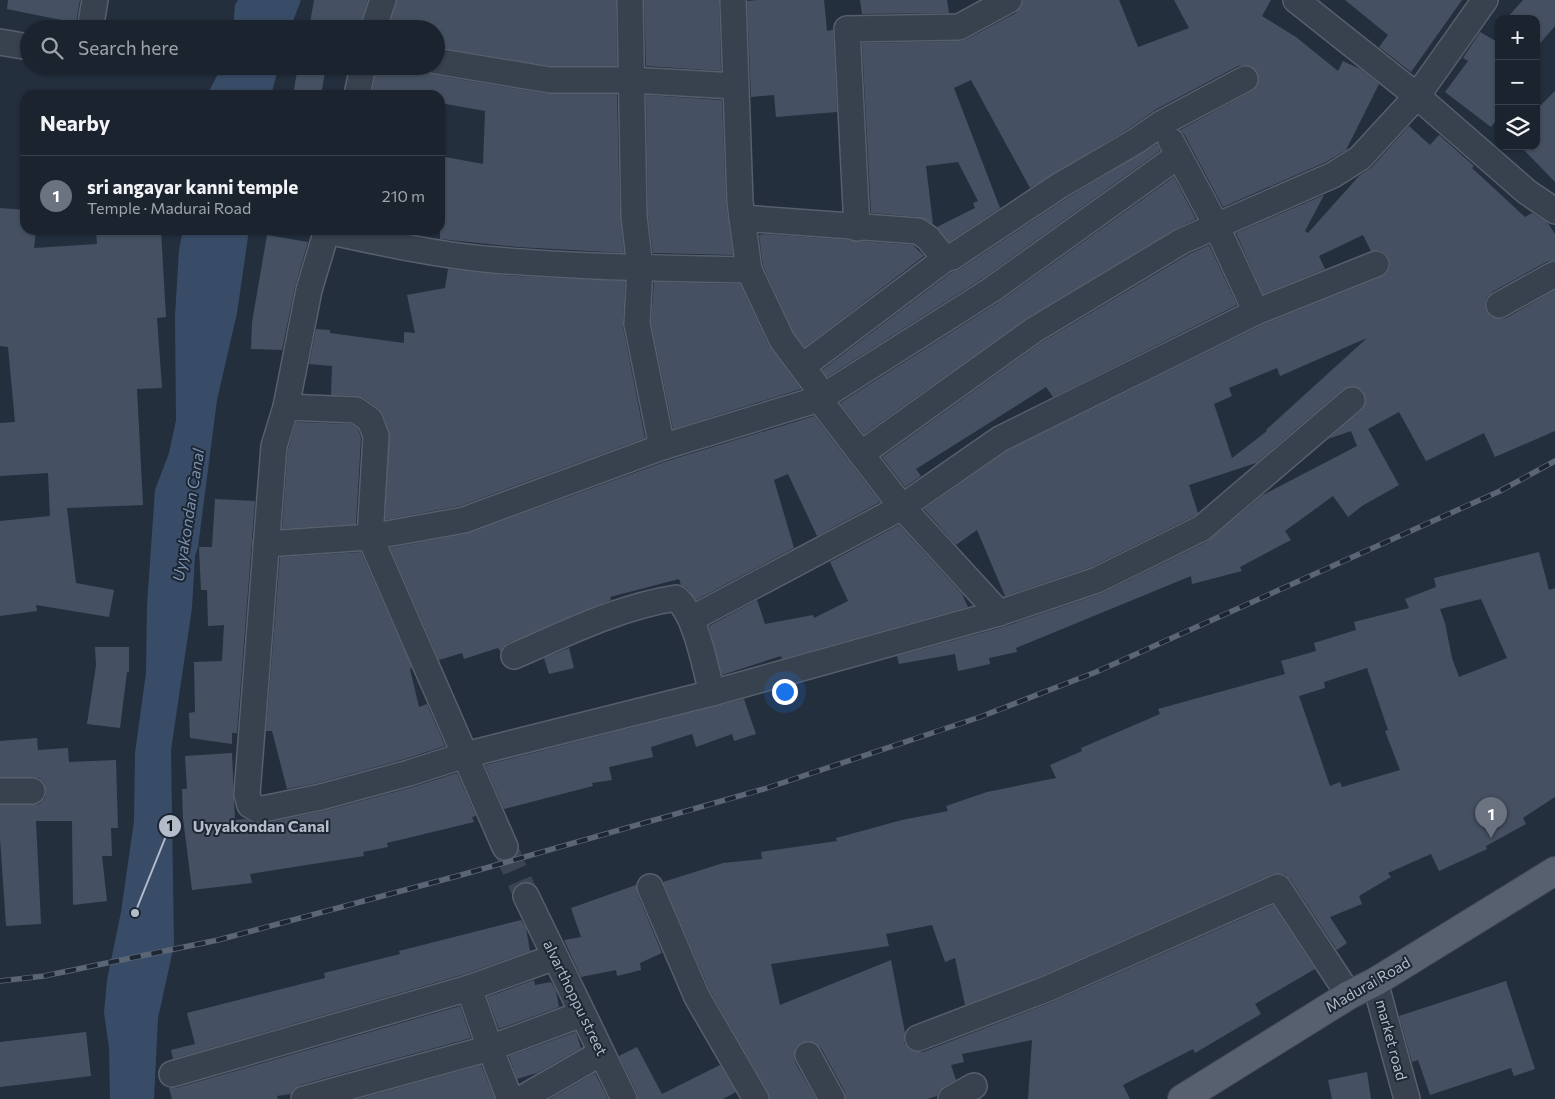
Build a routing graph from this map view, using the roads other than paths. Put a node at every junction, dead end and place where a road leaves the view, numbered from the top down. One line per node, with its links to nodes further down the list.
1 (95, 0): 8 (street)
2 (383, 0): 9 (street)
3 (630, 0): 15 (street)
4 (733, 0): 16 (street)
5 (1010, 0): 24 (street)
6 (1296, 0): 18 (street)
7 (1485, 0): 18 (street)
8 (92, 20)
9 (376, 20)
10 (0, 42): 11 (street)
11 (20, 45)
12 (445, 62): 15 (street)
13 (361, 75): 17 (street)
14 (1245, 79): 19 (street)
15 (631, 80): 16 (street); 29 (street)
16 (735, 86): 22 (street)
17 (358, 90)
18 (1417, 96): 21 (street); 23 (street)
19 (1162, 123): 20 (street); 27 (street)
20 (1178, 156): 23 (street); 35 (street)
21 (1555, 211)
22 (742, 218): 24 (street); 30 (street)
23 (1216, 226): 33 (street); 39 (street)
24 (857, 228): 27 (street)
25 (326, 235): 37 (street)
26 (346, 235): 29 (street)
27 (946, 259): 34 (street)
28 (1376, 264): 33 (street)
29 (640, 267): 30 (street); 38 (street)
30 (749, 270): 34 (street)
31 (1555, 274): 32 (street)
32 (1499, 305)
33 (1256, 312): 40 (street)
34 (803, 366): 35 (street)
35 (819, 399): 38 (street); 39 (street)
36 (1352, 400): 43 (street)
37 (286, 407): 41 (street); 42 (street)
38 (662, 448): 41 (street)
39 (861, 454): 40 (street)
40 (902, 508): 43 (street); 44 (street)
41 (370, 537): 42 (street); 47 (street)
42 (266, 544): 47 (street)
43 (999, 613): 46 (street)
44 (691, 619): 45 (street); 46 (street)
45 (514, 656)
46 (712, 693): 47 (street)
47 (466, 755): 50 (street)
48 (0, 791): 49 (street)
49 (32, 791)
50 (505, 847)
51 (1555, 871): 55 (main road, Madurai Road)
52 (650, 887): 69 (street)
53 (526, 896): 54 (street, alvarthoppu street)
54 (555, 957): 56 (street); 58 (street, alvarthoppu street)
55 (1375, 982): 57 (main road, Madurai Road); 73 (street, market road)
56 (469, 988): 60 (street); 63 (street)
57 (1349, 995): 59 (street); 72 (main road, Madurai Road)
58 (582, 1014): 60 (street); 61 (street, alvarthoppu street)
59 (918, 1038)
60 (490, 1048): 65 (street); 66 (street)
61 (601, 1053): 67 (street); 68 (street, alvarthoppu street)
62 (808, 1055): 70 (street)
63 (172, 1074)
64 (974, 1086): 71 (street)
65 (304, 1099)
66 (510, 1099)
67 (522, 1099)
68 (624, 1099)
69 (756, 1099)
70 (832, 1099)
71 (951, 1099)
72 (1182, 1099)
73 (1407, 1099)

